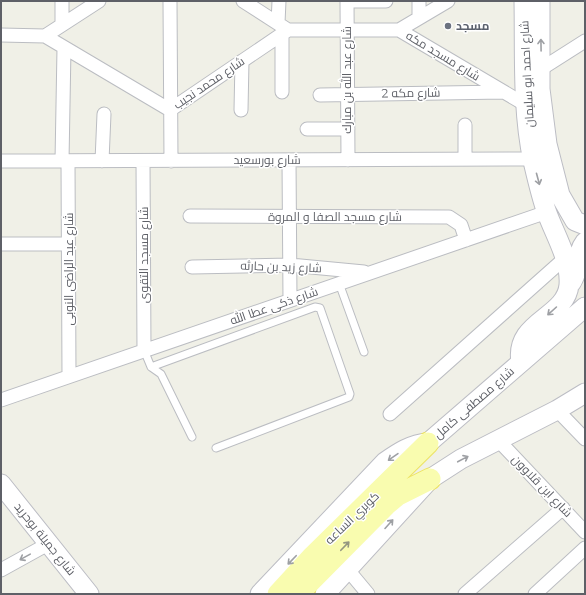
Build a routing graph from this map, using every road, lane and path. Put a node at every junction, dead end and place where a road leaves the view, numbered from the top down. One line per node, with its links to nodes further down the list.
1 (62, 1): 13 (street)
2 (99, 1): 13 (street)
3 (170, 1): 28 (street)
4 (243, 1): 14 (street)
5 (279, 1): 14 (street)
6 (347, 1): 7 (street); 15 (street, شارع عبد الله بن مبارك)
7 (386, 1)
8 (419, 1): 12 (street)
9 (448, 1): 12 (street)
10 (524, 1): 27 (main road, شارع احمد ابو سليمان)
11 (540, 1): 22 (main road, شارع احمد ابو سليمان, one-way to 11)
12 (419, 18): 16 (street)
13 (62, 26): 18 (street)
14 (283, 29): 15 (street, شارع مسجد مكه); 21 (street, شارع محمد نجيب); 23 (street)
15 (347, 30): 16 (street, شارع مسجد مكه); 25 (street, شارع عبد الله بن مبارك)
16 (399, 30): 24 (street, شارع مسجد مكه)
17 (1, 35): 18 (street)
18 (45, 36): 20 (street, شارع محمد نجيب)
19 (585, 42): 22 (street)
20 (64, 48): 28 (street, شارع محمد نجيب); 39 (street, شارع عبد الراضى النوبى)
21 (242, 61): 28 (street, شارع محمد نجيب); 29 (street)
22 (541, 69): 27 (main road, شارع احمد ابو سليمان)
23 (282, 92)
24 (503, 92): 25 (street, شارع مكه 2); 27 (street, شارع مسجد مكه)
25 (348, 94): 26 (street, شارع مكه 2); 33 (street, شارع عبد الله بن مبارك)
26 (320, 95)
27 (534, 107): 35 (main road, شارع احمد ابو سليمان); 46 (main road, شارع احمد ابو سليمان)
28 (170, 110): 42 (street)
29 (241, 110)
30 (104, 114): 40 (street)
31 (465, 124): 34 (street)
32 (307, 129): 33 (street)
33 (348, 129): 37 (street, شارع عبد الله بن مبارك)
34 (465, 159): 35 (street, شارع بورسعيد); 37 (street, شارع بورسعيد)
35 (533, 159): 43 (main road, شارع احمد ابو سليمان, one-way to 43)
36 (289, 160): 37 (street, شارع بورسعيد); 42 (street, شارع بورسعيد); 45 (street)
37 (348, 160)
38 (1, 161): 39 (street, شارع بورسعيد)
39 (65, 161): 40 (street, شارع بورسعيد); 50 (street, شارع عبد الراضى النوبى)
40 (102, 161): 41 (street, شارع بورسعيد)
41 (143, 161): 42 (street, شارع بورسعيد); 59 (street, شارع مسجد التقوى)
42 (171, 161)
43 (547, 212): 47 (street, شارع ذكى عطا الله); 51 (main road, شارع احمد ابو سليمان)
44 (190, 216): 45 (street, شارع مسجد الصفا و المروة)
45 (289, 216): 47 (street, شارع مسجد الصفا و المروة); 52 (street)
46 (585, 224)
47 (466, 240): 54 (street, شارع ذكى عطا الله)
48 (585, 242): 56 (main road)
49 (1, 244): 50 (street)
50 (68, 244): 63 (street, شارع عبد الراضى النوبى)
51 (564, 259): 56 (main road, شارع احمد ابو سليمان); 67 (street)
52 (290, 265): 53 (street, شارع زيد بن حارثه); 54 (street, شارع زيد بن حارثه); 57 (street)
53 (192, 266)
54 (370, 273): 55 (street, شارع ذكى عطا الله)
55 (339, 283): 57 (street, شارع ذكى عطا الله); 60 (lane)
56 (569, 285): 61 (main road, one-way to 61)
57 (290, 300): 59 (street, شارع ذكى عطا الله)
58 (585, 307): 61 (main road, شارع مصطفى كامل)
59 (144, 350): 62 (lane); 63 (street, شارع ذكى عطا الله)
60 (364, 352)
61 (521, 362): 71 (main road, شارع مصطفى كامل)
62 (151, 367): 68 (lane); 72 (lane)
63 (70, 376): 65 (street, شارع ذكى عطا الله)
64 (585, 394): 66 (main road)
65 (1, 400)
66 (557, 410): 69 (street); 70 (main road)
67 (390, 414)
68 (192, 437)
69 (585, 439)
70 (499, 441): 73 (main road, one-way to 70); 75 (street, شارع ابن قلاوون)
71 (428, 443): 82 (main road, شارع مصطفى كامل, one-way to 82); 83 (main road, كوبري الساعه)
72 (216, 448)
73 (430, 479): 80 (main road, one-way to 73); 84 (main road, كوبري الساعه, one-way to 73)
74 (4, 491): 77 (main road, شارع جميلة بوحريد)
75 (562, 508): 76 (street, شارع ابن قلاوون); 87 (street)
76 (585, 532)
77 (48, 544): 79 (street, one-way to 79); 81 (main road, شارع جميلة بوحريد)
78 (585, 548): 88 (street)
79 (1, 570)
80 (348, 570): 85 (main road); 86 (street)
81 (89, 594)
82 (260, 594)
83 (278, 594)
84 (298, 594)
85 (325, 594)
86 (368, 594)
87 (465, 594)
88 (535, 594)

